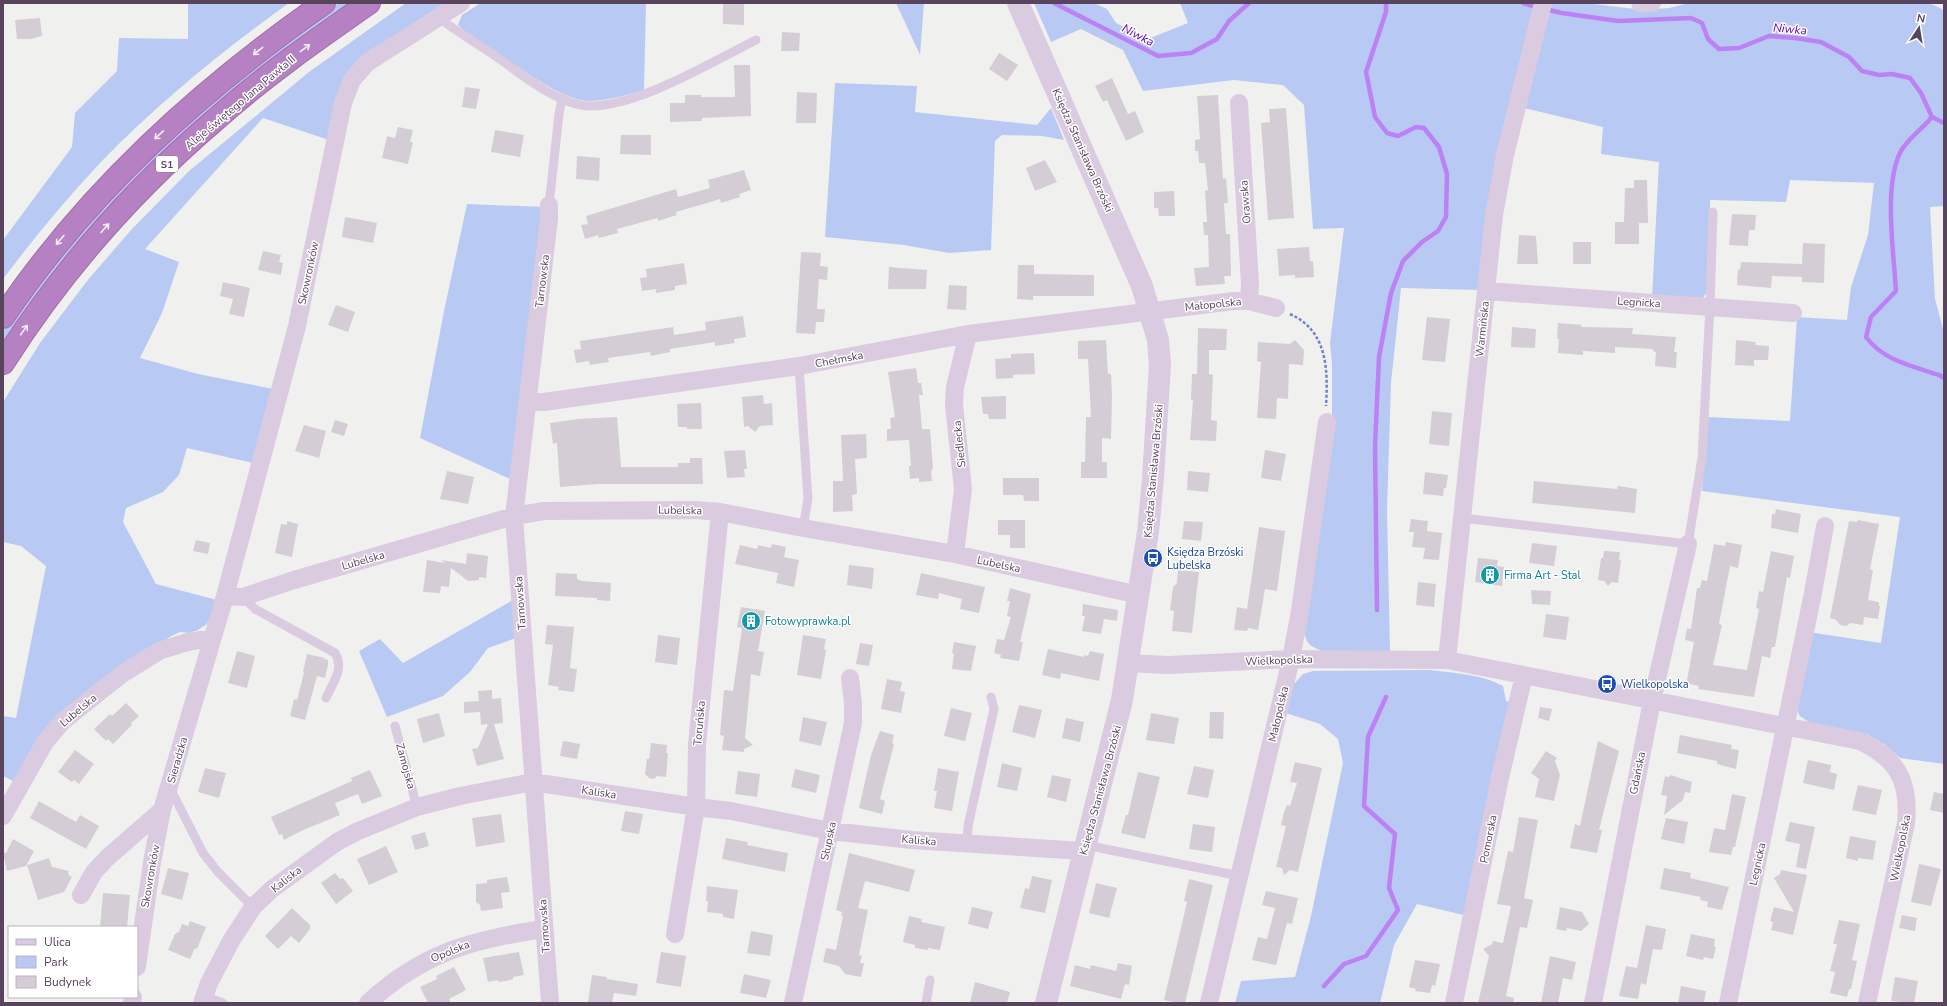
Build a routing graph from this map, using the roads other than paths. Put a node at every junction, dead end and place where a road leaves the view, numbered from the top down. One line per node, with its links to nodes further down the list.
1 (324, 3): 20 (highway, S1, one-way to 20)
2 (369, 3): 22 (highway, Aleje świętego Jana Pawła II / S1, one-way to 2)
3 (461, 3): 8 (street, Skowronków)
4 (1018, 3): 18 (street, Księdza Stanisława Brzóski)
5 (1543, 3): 14 (street, Warmińska)
6 (1640, 3): 7 (street)
7 (1652, 3)
8 (439, 18): 10 (lane); 34 (street, Skowronków)
9 (756, 40): 10 (lane)
10 (562, 98): 12 (lane)
11 (1239, 103): 15 (street, Orawska)
12 (549, 205): 24 (street, Tarnowska)
13 (1713, 212): 16 (lane)
14 (1486, 291): 16 (street, Legnicka); 28 (street, Warmińska)
15 (1249, 301): 17 (street, Małopolska); 18 (street, Małopolska)
16 (1710, 307): 19 (street, Legnicka); 31 (lane)
17 (1276, 308)
18 (1150, 312): 21 (street, Chełmska); 33 (street, Księdza Stanisława Brzóski)
19 (1793, 313)
20 (3, 317)
21 (968, 334): 23 (street, Chełmska); 32 (street, Siedlecka)
22 (3, 363)
23 (799, 366): 24 (street, Chełmska); 30 (lane)
24 (528, 400): 27 (street, Tarnowska)
25 (1327, 422): 37 (street, Małopolska)
26 (720, 512): 27 (street, Lubelska); 30 (street, Lubelska); 50 (street, Toruńska)
27 (514, 516): 35 (street, Lubelska); 47 (street, Tarnowska)
28 (1462, 518): 31 (lane); 38 (street, Warmińska)
29 (1825, 526): 46 (street)
30 (803, 528): 32 (street, Lubelska)
31 (1688, 544): 44 (street, Gdańska)
32 (955, 554): 33 (street, Lubelska)
33 (1139, 595): 39 (street, Księdza Stanisława Brzóski)
34 (225, 596): 35 (street, Lubelska); 36 (street, Sieradzka)
35 (243, 597): 43 (lane)
36 (212, 640): 48 (street, Sieradzka); 52 (street, Lubelska)
37 (1291, 659): 38 (street, Wielkopolska); 39 (street, Wielkopolska); 56 (street, Małopolska)
38 (1447, 660): 40 (street, Wielkopolska)
39 (1128, 663): 55 (street, Księdza Stanisława Brzóski)
40 (1524, 675): 44 (street, Wielkopolska); 71 (street, Pomorska)
41 (850, 678): 53 (street, Słupska)
42 (991, 697): 54 (lane)
43 (326, 698)
44 (1652, 701): 46 (street, Wielkopolska); 72 (street, Gdańska)
45 (395, 726): 49 (lane, Zamojska)
46 (1785, 726): 73 (street, Legnicka); 74 (street, Wielkopolska)
47 (533, 782): 49 (street, Kaliska); 50 (street, Kaliska); 59 (street, Tarnowska)
48 (169, 787): 51 (street, Sieradzka); 58 (lane)
49 (417, 807): 58 (street, Kaliska)
50 (696, 807): 53 (street, Kaliska); 60 (street, Toruńska)
51 (162, 810): 57 (street); 61 (street, Skowronków)
52 (3, 816)
53 (830, 831): 54 (street, Kaliska); 67 (street, Słupska)
54 (967, 843): 55 (street, Kaliska)
55 (1084, 848): 56 (lane); 69 (street, Księdza Stanisława Brzóski)
56 (1240, 876): 70 (street, Małopolska)
57 (81, 895)
58 (253, 906): 63 (street, Kaliska)
59 (544, 929): 65 (street, Opolska); 66 (street, Tarnowska)
60 (676, 934)
61 (138, 960)
62 (930, 980): 68 (lane)
63 (203, 999): 64 (lane)
64 (223, 1003)
65 (368, 1003)
66 (550, 1003)
67 (793, 1003)
68 (926, 1003)
69 (1046, 1003)
70 (1208, 1003)
71 (1454, 1003)
72 (1593, 1003)
73 (1728, 1003)
74 (1867, 1003)

